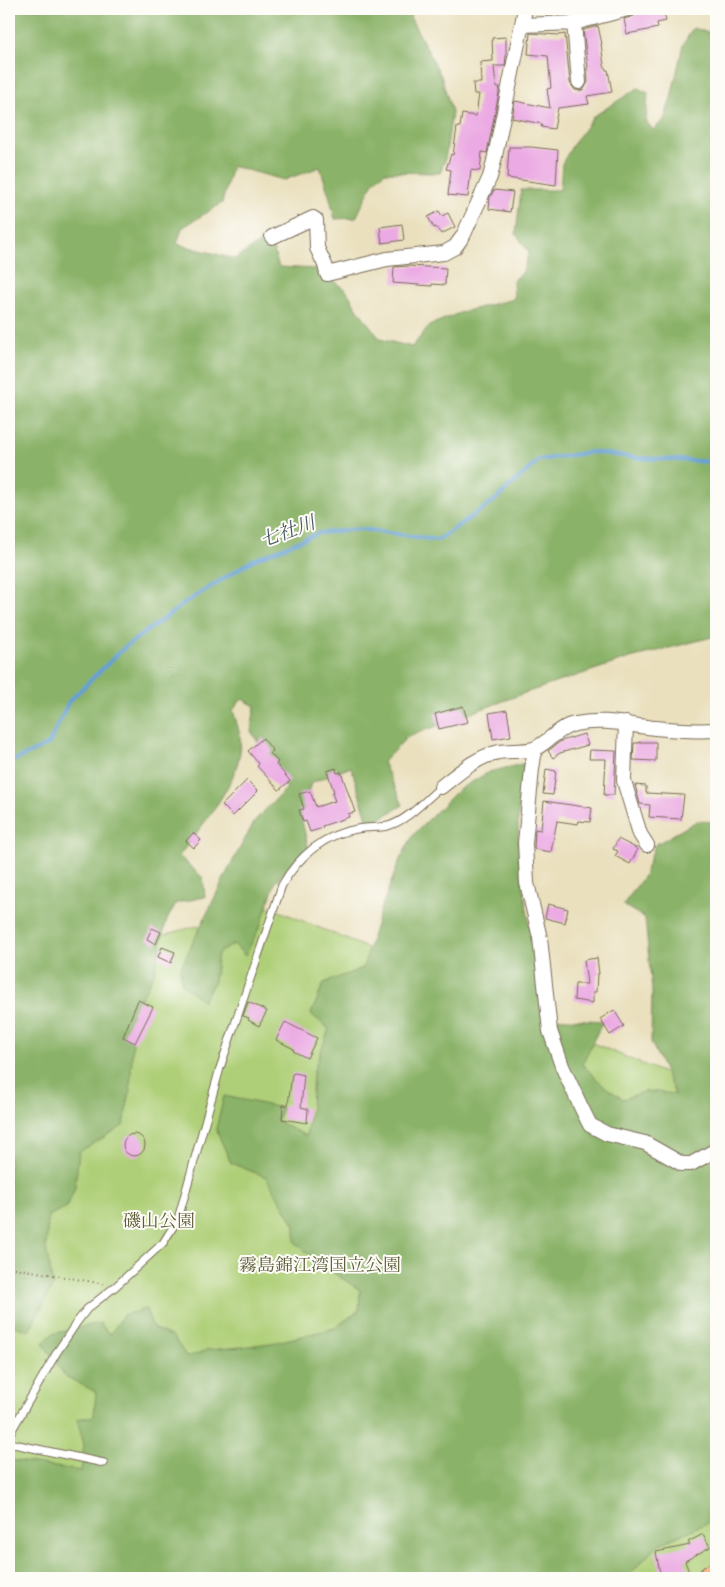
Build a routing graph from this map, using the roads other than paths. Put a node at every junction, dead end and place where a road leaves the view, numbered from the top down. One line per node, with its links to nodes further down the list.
1 (525, 9): 4 (street)
2 (628, 9): 3 (street)
3 (574, 23): 4 (street); 5 (street)
4 (522, 25): 6 (street)
5 (579, 82)
6 (272, 237)
7 (626, 723): 8 (street); 9 (street); 11 (street)
8 (716, 730)
9 (535, 749): 10 (street); 12 (street)
10 (440, 787): 13 (lane)
11 (647, 845)
12 (716, 1150)
13 (9, 1436)
14 (9, 1443): 15 (lane)
15 (104, 1463)
16 (716, 1574): 17 (highway)
17 (710, 1578)

